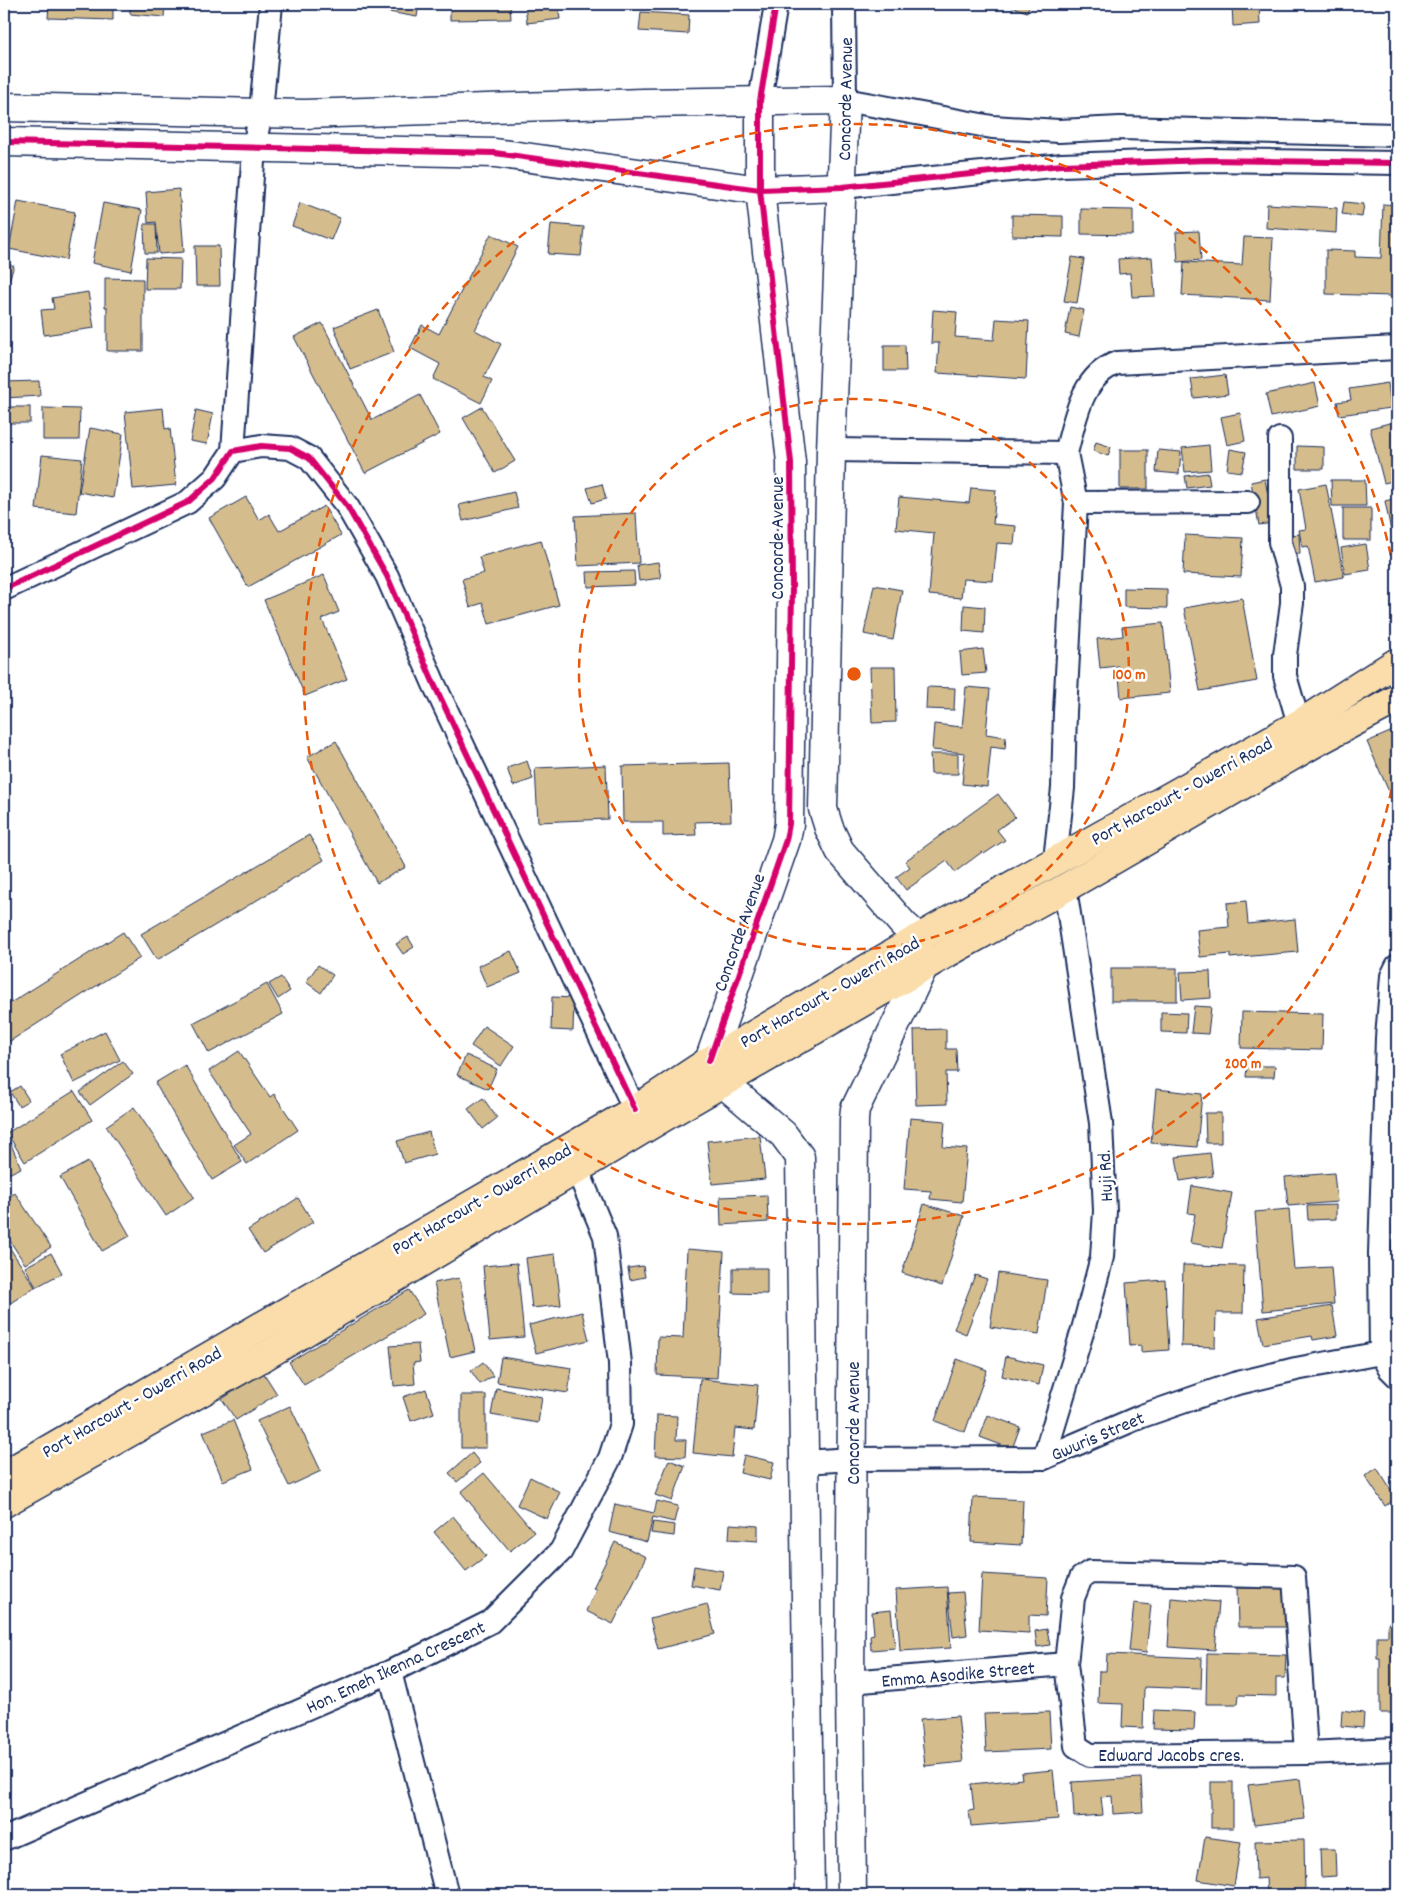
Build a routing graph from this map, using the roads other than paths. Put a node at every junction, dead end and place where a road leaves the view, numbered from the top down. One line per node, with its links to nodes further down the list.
1 (271, 4): 7 (street)
2 (776, 4): 5 (street, Concorde Avenue)
3 (844, 4): 4 (street, Concorde Avenue)
4 (845, 100): 5 (street); 8 (street); 12 (street, Concorde Avenue)
5 (760, 101): 7 (street); 13 (street, Concorde Avenue)
6 (4, 107): 7 (street)
7 (261, 112): 10 (street)
8 (1397, 135)
9 (4, 142): 10 (street)
10 (254, 147): 13 (street); 17 (street)
11 (1397, 163): 12 (street)
12 (842, 187): 13 (street); 16 (street, Concorde Avenue)
13 (760, 190): 30 (street, Concorde Avenue)
14 (1397, 348): 18 (street)
15 (1280, 439): 24 (street)
16 (831, 450): 18 (street); 27 (street, Concorde Avenue)
17 (233, 451): 21 (street); 31 (street)
18 (1066, 453): 20 (street)
19 (1248, 502): 20 (street)
20 (1076, 503): 25 (street)
21 (4, 589)
22 (1397, 662): 24 (main road, Port Harcourt - Owerri Road)
23 (1397, 699): 26 (main road, Port Harcourt - Owerri Road)
24 (1299, 724): 25 (main road, Port Harcourt - Owerri Road)
25 (1055, 860): 26 (main road); 27 (main road, Port Harcourt - Owerri Road)
26 (1065, 888): 28 (main road, Port Harcourt - Owerri Road); 36 (street, Huji Rd.)
27 (920, 939): 30 (main road, Port Harcourt - Owerri Road)
28 (924, 966): 30 (main road, Port Harcourt - Owerri Road); 37 (street, Concorde Avenue)
29 (1397, 966): 33 (street)
30 (716, 1072): 31 (main road, Port Harcourt - Owerri Road); 32 (main road, Port Harcourt - Owerri Road); 38 (street)
31 (635, 1110): 32 (main road, Port Harcourt - Owerri Road)
32 (571, 1159): 39 (main road, Port Harcourt - Owerri Road); 40 (main road, Port Harcourt - Owerri Road); 42 (street, Hon. Emeh Ikenna Crescent)
33 (1389, 1253): 34 (street)
34 (1381, 1353): 35 (street); 36 (street, Gwuris Street)
35 (1397, 1376)
36 (1044, 1458): 37 (street, Gwuris Street)
37 (852, 1459): 38 (street, Gwuris Street); 43 (street, Concorde Avenue)
38 (804, 1462): 48 (street)
39 (4, 1475)
40 (4, 1503)
41 (1066, 1664): 43 (street, Emma Asodike Street); 45 (street, Edward Jacobs cres.); 45 (street, Edward Jacobs cres.)
42 (390, 1672): 46 (street, Hon. Emeh Ikenna Crescent); 47 (street)
43 (850, 1682): 49 (street, Concorde Avenue)
44 (1397, 1749): 45 (street, Edward Jacobs cres.)
45 (1306, 1753)
46 (4, 1839)
47 (447, 1895)
48 (810, 1895)
49 (852, 1895)

